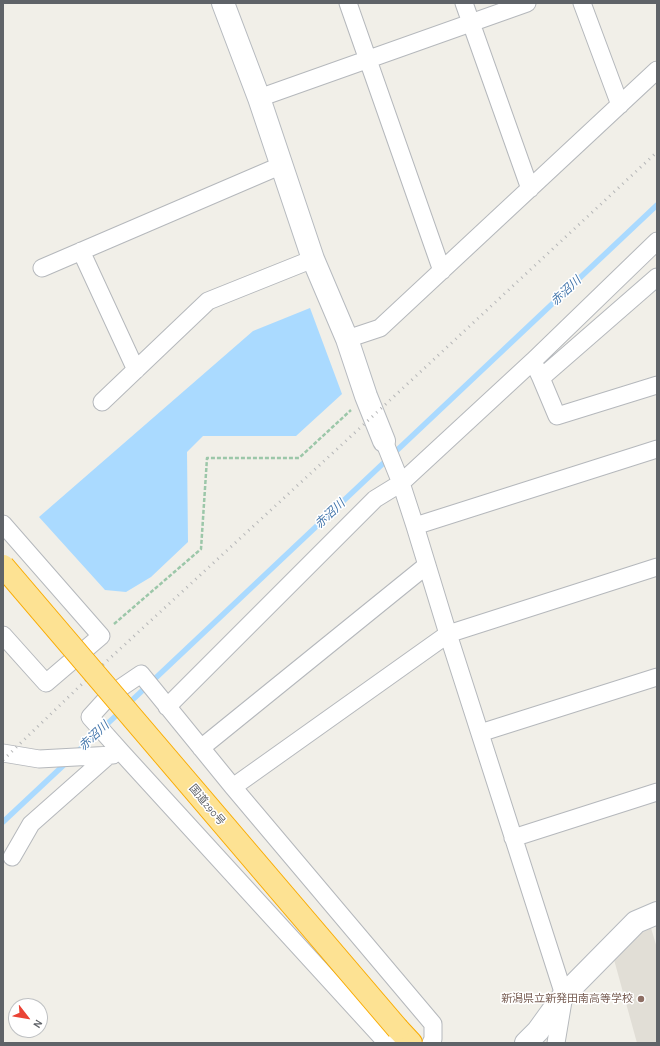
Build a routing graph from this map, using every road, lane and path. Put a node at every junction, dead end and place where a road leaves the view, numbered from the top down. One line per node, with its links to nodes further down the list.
1 (223, 3): 9 (street)
2 (348, 3): 7 (street)
3 (464, 3): 6 (street)
4 (527, 3): 6 (street)
5 (582, 3): 10 (street)
6 (471, 23): 7 (street); 12 (street)
7 (368, 59): 9 (street); 17 (street)
8 (657, 70): 10 (street)
9 (259, 98): 11 (street)
10 (620, 105): 12 (street)
11 (282, 165): 14 (street); 15 (street)
12 (530, 189): 17 (street)
13 (657, 241): 20 (street)
14 (81, 251): 16 (street); 21 (street)
15 (313, 259): 19 (street); 21 (street)
16 (42, 268)
17 (442, 271): 19 (street)
18 (657, 277): 22 (street)
19 (347, 339): 24 (street)
20 (533, 361): 22 (street); 28 (street)
21 (136, 370): 25 (street)
22 (541, 378): 23 (street)
23 (657, 384)
24 (366, 396): 26 (street); 36 (path)
25 (102, 402)
26 (384, 441): 28 (street)
27 (657, 448): 30 (street)
28 (401, 483): 30 (street); 38 (street)
29 (3, 524): 36 (street)
30 (415, 526): 31 (street)
31 (427, 565): 34 (street); 40 (street)
32 (3, 566): 49 (highway, 国道290号, bridge)
33 (657, 567): 34 (street)
34 (448, 634): 39 (street); 43 (street)
35 (3, 635): 36 (street)
36 (101, 636)
37 (657, 677): 39 (street)
38 (167, 707): 40 (street); 42 (street)
39 (480, 733): 45 (street)
40 (201, 748): 43 (street)
41 (3, 753): 42 (street)
42 (116, 754): 46 (street); 49 (street)
43 (233, 787): 50 (street)
44 (657, 792): 45 (street)
45 (513, 838): 48 (street)
46 (12, 857)
47 (657, 913): 48 (street)
48 (564, 995): 51 (street); 52 (street)
49 (399, 1038)
50 (431, 1043)
51 (526, 1043)
52 (556, 1043)

